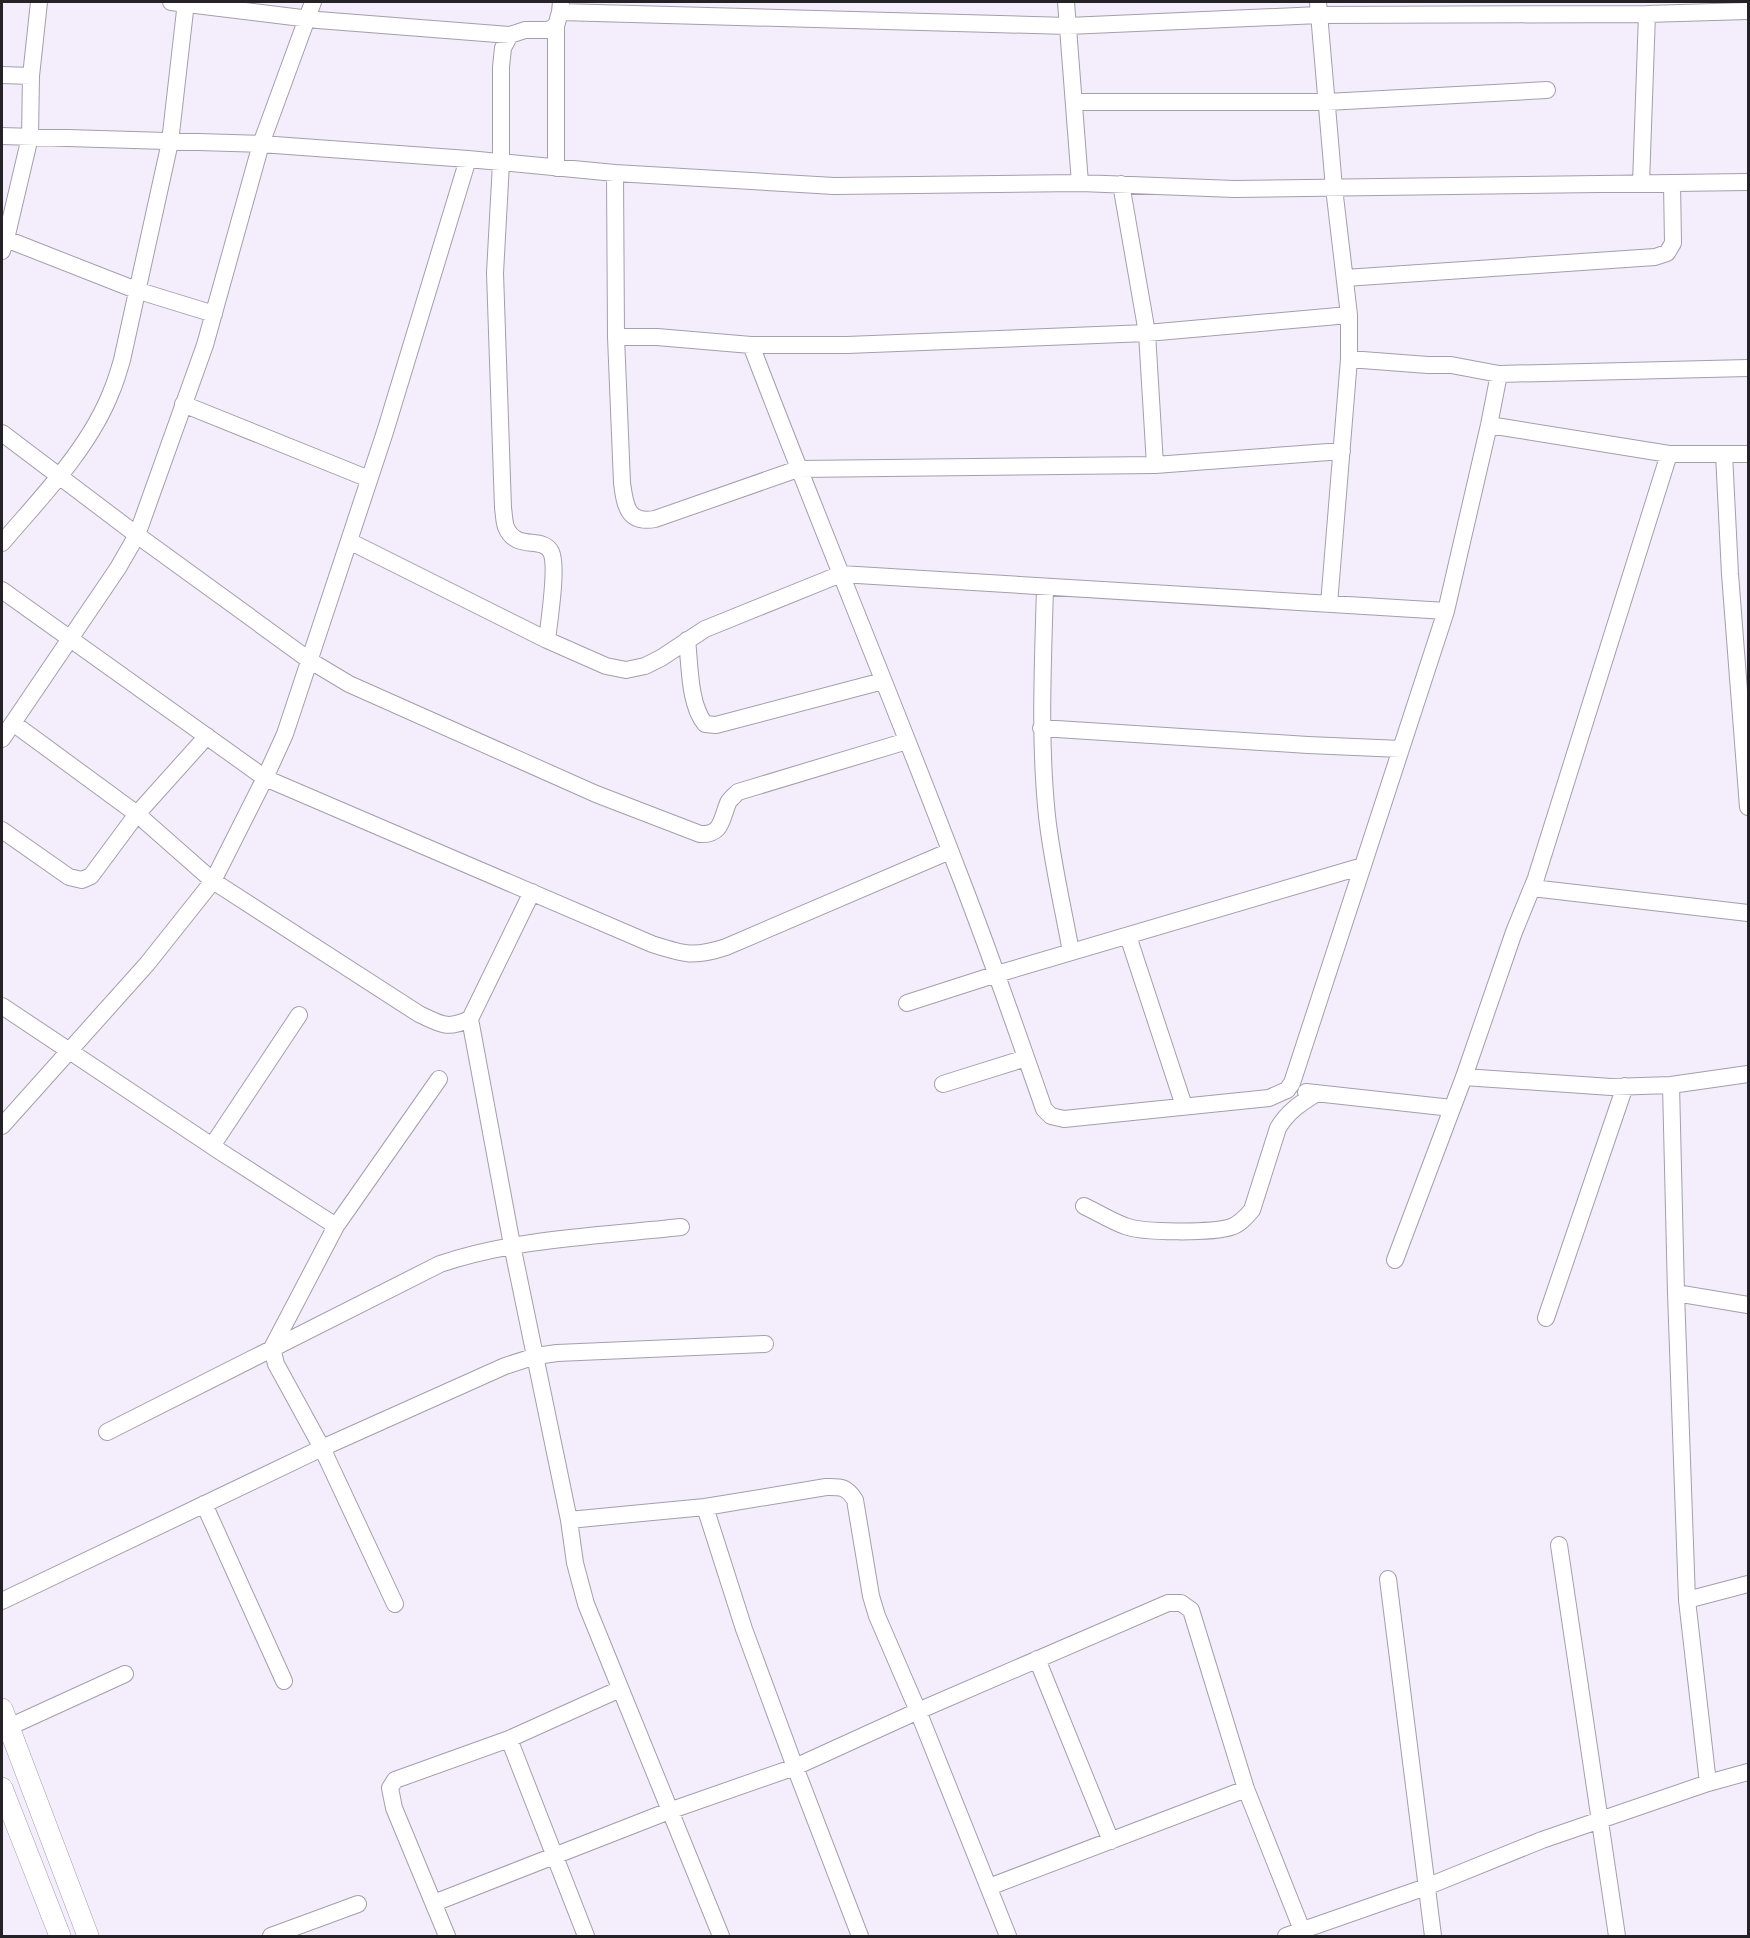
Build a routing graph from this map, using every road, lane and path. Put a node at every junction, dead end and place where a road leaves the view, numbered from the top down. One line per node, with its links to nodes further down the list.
1 (39, 2): 14 (street)
2 (181, 2): 10 (street); 20 (street)
3 (313, 2): 10 (street)
4 (1066, 2): 11 (street)
5 (1318, 8): 6 (street); 11 (street); 17 (street)
6 (1405, 8): 9 (street)
7 (1742, 8): 9 (street)
8 (559, 13): 11 (street); 12 (street); 24 (street)
9 (1647, 14): 28 (street)
10 (307, 18): 12 (street); 21 (street)
11 (1068, 26): 16 (street)
12 (510, 35): 23 (street)
13 (2, 75): 14 (street)
14 (31, 76): 19 (street)
15 (1547, 90): 17 (street)
16 (1074, 102): 17 (street); 27 (street)
17 (1327, 102): 31 (street)
18 (2, 136): 19 (street)
19 (30, 137): 20 (street); 32 (street)
20 (170, 142): 21 (street); 34 (street)
21 (261, 144): 22 (street); 35 (street)
22 (468, 159): 23 (street); 53 (street)
23 (501, 163): 24 (street); 63 (street)
24 (556, 168): 25 (street)
25 (615, 173): 27 (street); 38 (street)
26 (1749, 182): 29 (street)
27 (1080, 183): 30 (street)
28 (1641, 183): 29 (street); 31 (street)
29 (1672, 183): 33 (street)
30 (1121, 184): 31 (street); 37 (street)
31 (1334, 188): 33 (street)
32 (4, 245): 34 (street)
33 (1345, 278): 36 (street)
34 (136, 290): 35 (street); 52 (street)
35 (214, 314): 43 (street)
36 (1349, 315): 37 (street); 40 (street)
37 (1147, 333): 39 (street); 50 (street)
38 (616, 337): 39 (street); 51 (street)
39 (751, 345): 51 (street)
40 (1349, 358): 42 (street); 46 (street)
41 (1749, 368): 42 (street)
42 (1499, 374): 44 (street)
43 (183, 404): 53 (street); 54 (street)
44 (1489, 425): 47 (street); 61 (street)
45 (2, 433): 52 (street)
46 (1342, 451): 50 (street); 60 (street)
47 (1669, 454): 48 (street); 80 (street)
48 (1724, 454): 49 (street); 74 (street)
49 (1749, 454)
50 (1155, 465): 51 (street)
51 (798, 469): 57 (street)
52 (59, 477): 54 (street); 56 (street)
53 (369, 479): 55 (street)
54 (136, 535): 62 (street); 65 (street)
55 (349, 541): 63 (street); 65 (street)
56 (2, 543)
57 (841, 574): 58 (street); 64 (street); 66 (street)
58 (1045, 586): 60 (street); 68 (street)
59 (2, 590): 62 (street)
60 (1329, 604): 61 (street)
61 (1446, 610): 72 (street)
62 (70, 638): 67 (street); 69 (street)
63 (547, 640): 64 (street)
64 (687, 640): 66 (street)
65 (309, 660): 71 (street); 73 (street)
66 (883, 681): 71 (street)
67 (12, 723): 70 (street); 75 (street)
68 (1041, 728): 72 (street); 84 (street)
69 (207, 736): 73 (street); 75 (street)
70 (2, 739)
71 (907, 741): 77 (street)
72 (1401, 749): 78 (street)
73 (266, 778): 79 (street); 81 (street)
74 (1749, 807)
75 (137, 814): 76 (street); 79 (street)
76 (2, 830)
77 (950, 851): 81 (street); 85 (street)
78 (1363, 866): 83 (street); 98 (street)
79 (213, 881): 89 (street); 90 (street)
80 (1532, 888): 82 (street); 93 (street)
81 (532, 892): 89 (street)
82 (1749, 913)
83 (1128, 936): 84 (street); 100 (street)
84 (1071, 952): 85 (street)
85 (997, 974): 86 (street); 91 (street)
86 (908, 1003)
87 (2, 1006): 90 (street)
88 (299, 1015): 103 (street)
89 (470, 1019): 107 (street)
90 (70, 1051): 102 (street); 103 (street)
91 (1026, 1058): 95 (street); 100 (street)
92 (1749, 1074): 96 (street)
93 (1464, 1077): 97 (street); 101 (street)
94 (439, 1079): 105 (street)
95 (943, 1084)
96 (1671, 1085): 97 (street); 109 (street)
97 (1625, 1086): 111 (street)
98 (1287, 1090): 99 (street); 100 (street)
99 (1317, 1093): 101 (street); 104 (street)
100 (1184, 1106)
101 (1452, 1108): 108 (street)
102 (2, 1126)
103 (212, 1146): 105 (street)
104 (1084, 1206)
105 (336, 1226): 113 (street)
106 (681, 1227): 107 (street)
107 (512, 1245): 113 (street); 114 (street)
108 (1395, 1260)
109 (1676, 1293): 110 (street); 123 (street)
110 (1749, 1305)
111 (1546, 1318)
112 (765, 1344): 114 (street)
113 (272, 1348): 115 (street); 116 (street)
114 (536, 1356): 116 (street); 119 (street)
115 (107, 1432)
116 (322, 1448): 117 (street); 125 (street)
117 (204, 1504): 124 (street); 128 (street)
118 (705, 1507): 119 (street); 130 (street); 133 (street)
119 (569, 1520): 129 (street)
120 (1559, 1545): 139 (street)
121 (1388, 1579): 143 (street)
122 (1749, 1584): 123 (street)
123 (1687, 1600): 135 (street)
124 (2, 1601)
125 (396, 1604)
126 (1037, 1659): 130 (street); 137 (street); 140 (street)
127 (125, 1674): 131 (street)
128 (284, 1681)
129 (620, 1689): 132 (street); 138 (street)
130 (918, 1711): 133 (street); 142 (street)
131 (5, 1718): 148 (street)
132 (509, 1738): 141 (street); 144 (street)
133 (795, 1767): 138 (street); 153 (street)
134 (1749, 1772): 135 (street)
135 (1708, 1783): 139 (street)
136 (2, 1788): 147 (street)
137 (1246, 1789): 140 (street); 146 (street)
138 (669, 1811): 141 (street); 152 (street)
139 (1600, 1820): 143 (street); 157 (street)
140 (1111, 1840): 142 (street)
141 (555, 1857): 144 (street); 151 (street)
142 (989, 1887): 154 (street)
143 (1426, 1887): 146 (street); 156 (street)
144 (434, 1903): 150 (street)
145 (358, 1904): 149 (street)
146 (1302, 1930): 155 (street)
147 (60, 1936)
148 (88, 1936)
149 (271, 1936)
150 (447, 1936)
151 (586, 1936)
152 (721, 1936)
153 (860, 1936)
154 (1008, 1936)
155 (1286, 1936)
156 (1433, 1936)
157 (1617, 1936)

